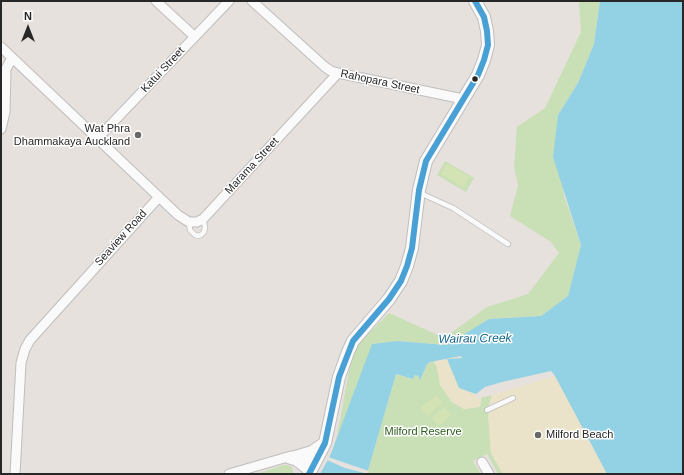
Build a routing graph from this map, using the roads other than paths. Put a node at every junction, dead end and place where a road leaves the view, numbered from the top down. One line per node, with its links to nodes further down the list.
1 (156, 1): 5 (street)
2 (229, 1): 5 (street, Katui Street)
3 (252, 1): 8 (street, Rahopara Street)
4 (476, 1): 9 (main road)
5 (194, 36): 11 (street, Katui Street)
6 (1, 47): 7 (street)
7 (12, 58): 10 (street); 11 (street)
8 (338, 73): 9 (street, Rahopara Street); 14 (street, Marama Street)
9 (463, 99): 12 (main road)
10 (1, 129)
11 (97, 139): 13 (street)
12 (419, 192): 16 (lane); 19 (main road)
13 (158, 197): 15 (street); 24 (street, Seaview Road)
14 (203, 219): 15 (street); 15 (lane)
15 (189, 222)
16 (508, 244)
17 (513, 398): 18 (lane)
18 (487, 410)
19 (325, 443): 20 (main road); 23 (main road)
20 (295, 457): 21 (street); 23 (street)
21 (281, 459): 23 (street); 25 (street)
22 (482, 462): 26 (street)
23 (311, 470)
24 (15, 474)
25 (229, 474)
26 (489, 474)

